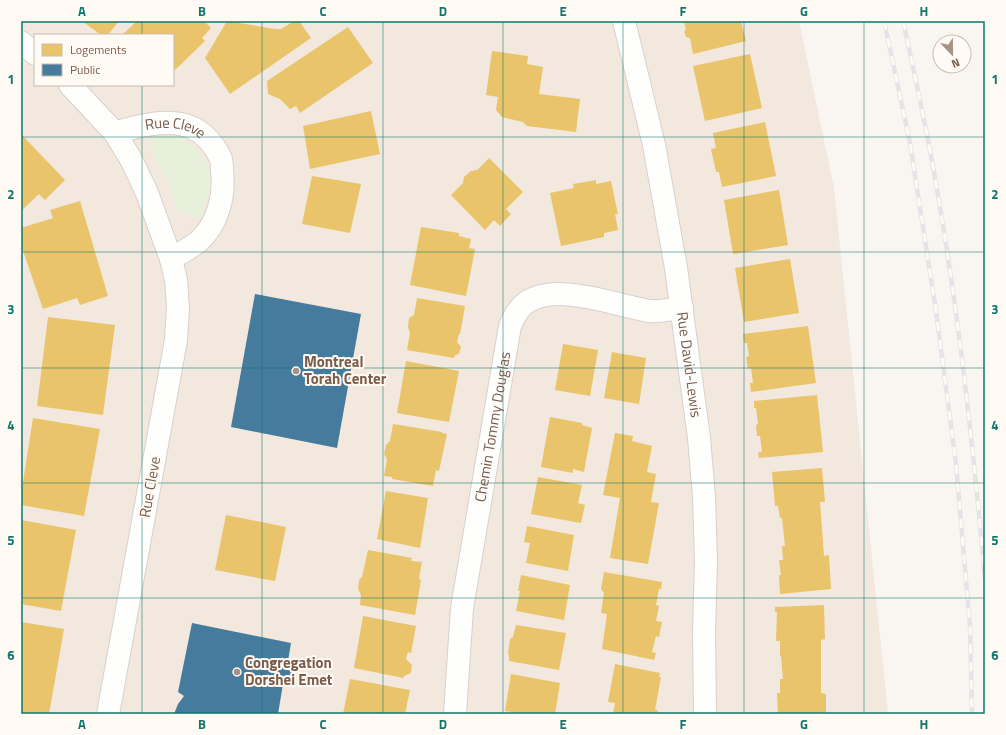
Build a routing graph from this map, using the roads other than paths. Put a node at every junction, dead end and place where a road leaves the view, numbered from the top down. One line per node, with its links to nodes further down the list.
1 (624, 21): 7 (street, Rue David-Lewis)
2 (21, 42): 3 (street)
3 (34, 53)
4 (71, 86): 5 (street, Rue Cleve)
5 (115, 133): 6 (street, Rue Cleve); 6 (street, Rue Cleve)
6 (171, 259): 8 (street, Rue Cleve)
7 (682, 308): 9 (street, Chemin Tommy Douglas); 10 (street, Rue David-Lewis)
8 (108, 714)
9 (455, 714)
10 (705, 714)

